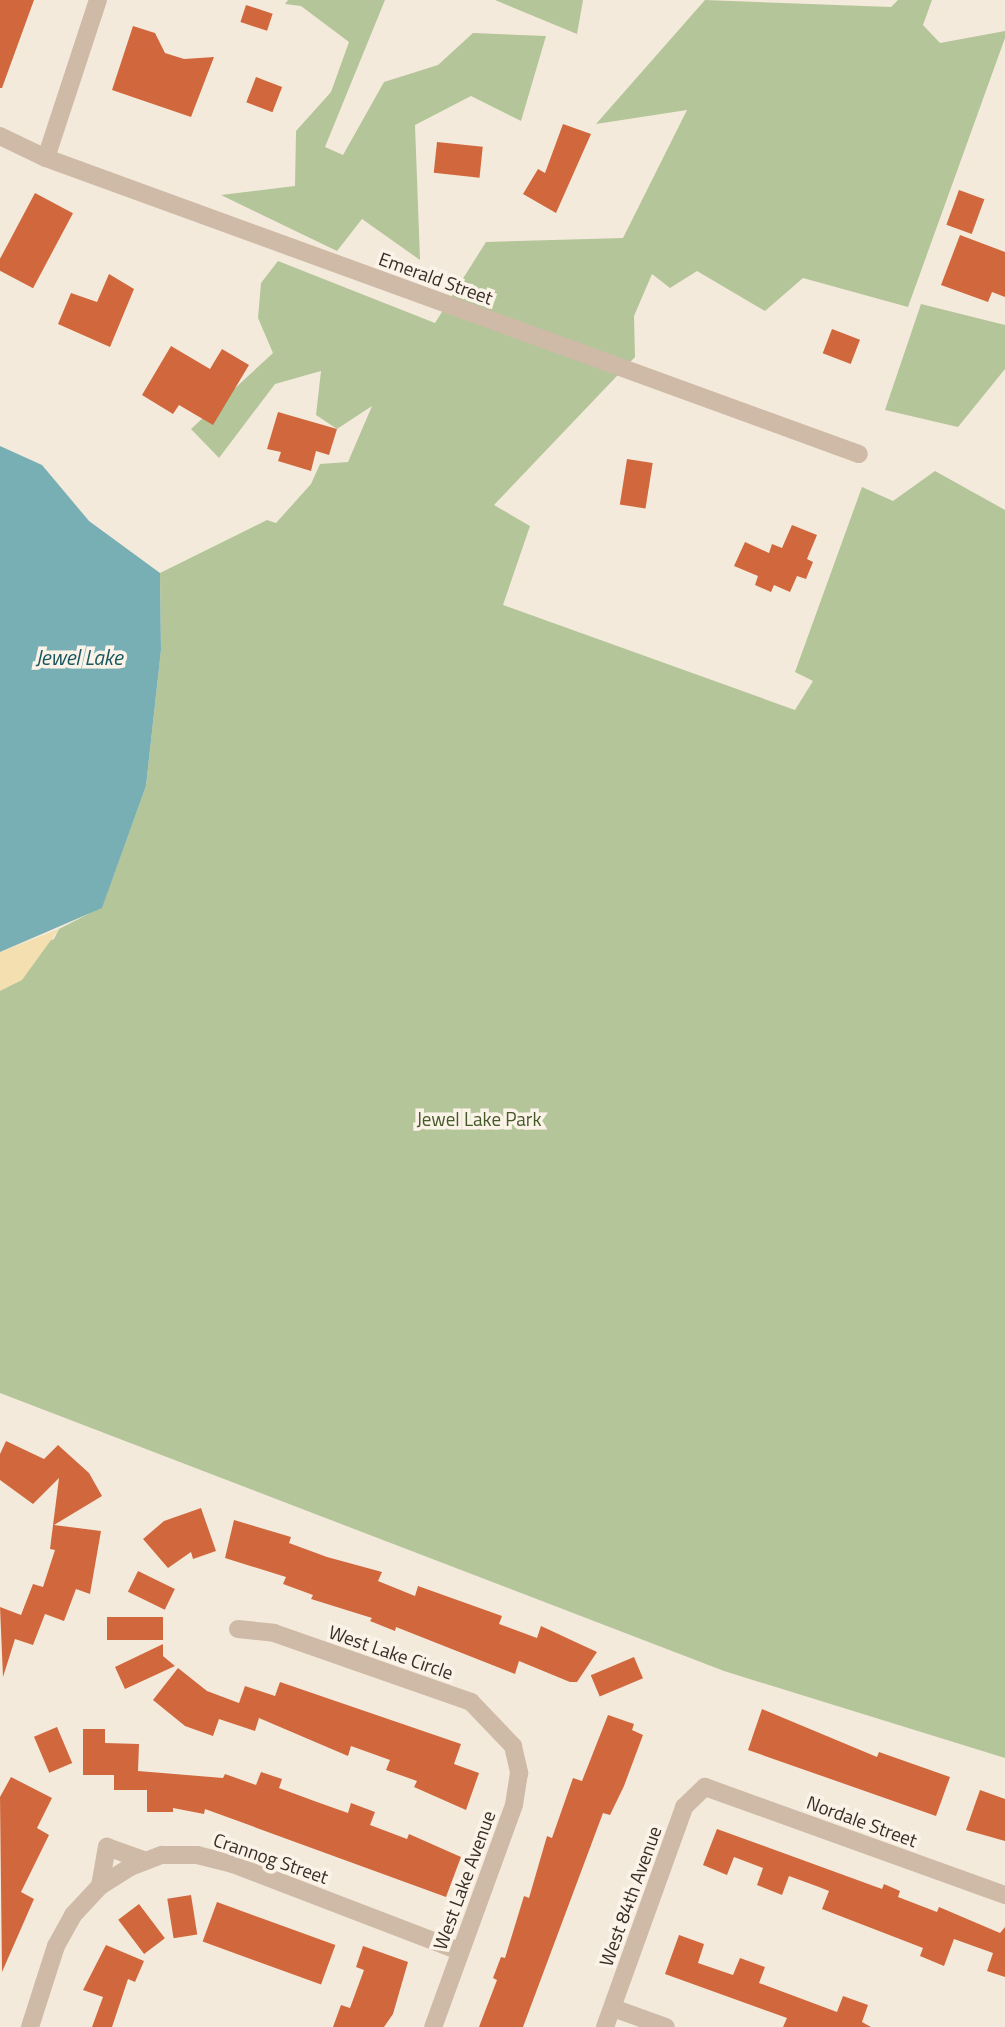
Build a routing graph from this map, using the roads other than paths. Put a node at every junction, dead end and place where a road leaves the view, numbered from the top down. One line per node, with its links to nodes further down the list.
1 (98, 0): 3 (street)
2 (0, 136): 3 (street, Emerald Street)
3 (46, 158): 4 (street, Emerald Street)
4 (859, 454)
5 (237, 1629): 6 (street, West Lake Circle)
6 (513, 1746): 11 (street, West Lake Avenue)
7 (705, 1787): 10 (street, Nordale Street); 12 (street, West 84th Avenue)
8 (146, 1861): 9 (street, Crannog Street); 9 (street); 11 (street, Crannog Street)
9 (100, 1886): 13 (street, Crannog Street)
10 (1005, 1895)
11 (460, 1951): 14 (street, West Lake Avenue)
12 (612, 2008): 15 (street, West 84th Avenue); 16 (street)
13 (30, 2027)
14 (433, 2027)
15 (605, 2027)
16 (666, 2027)

